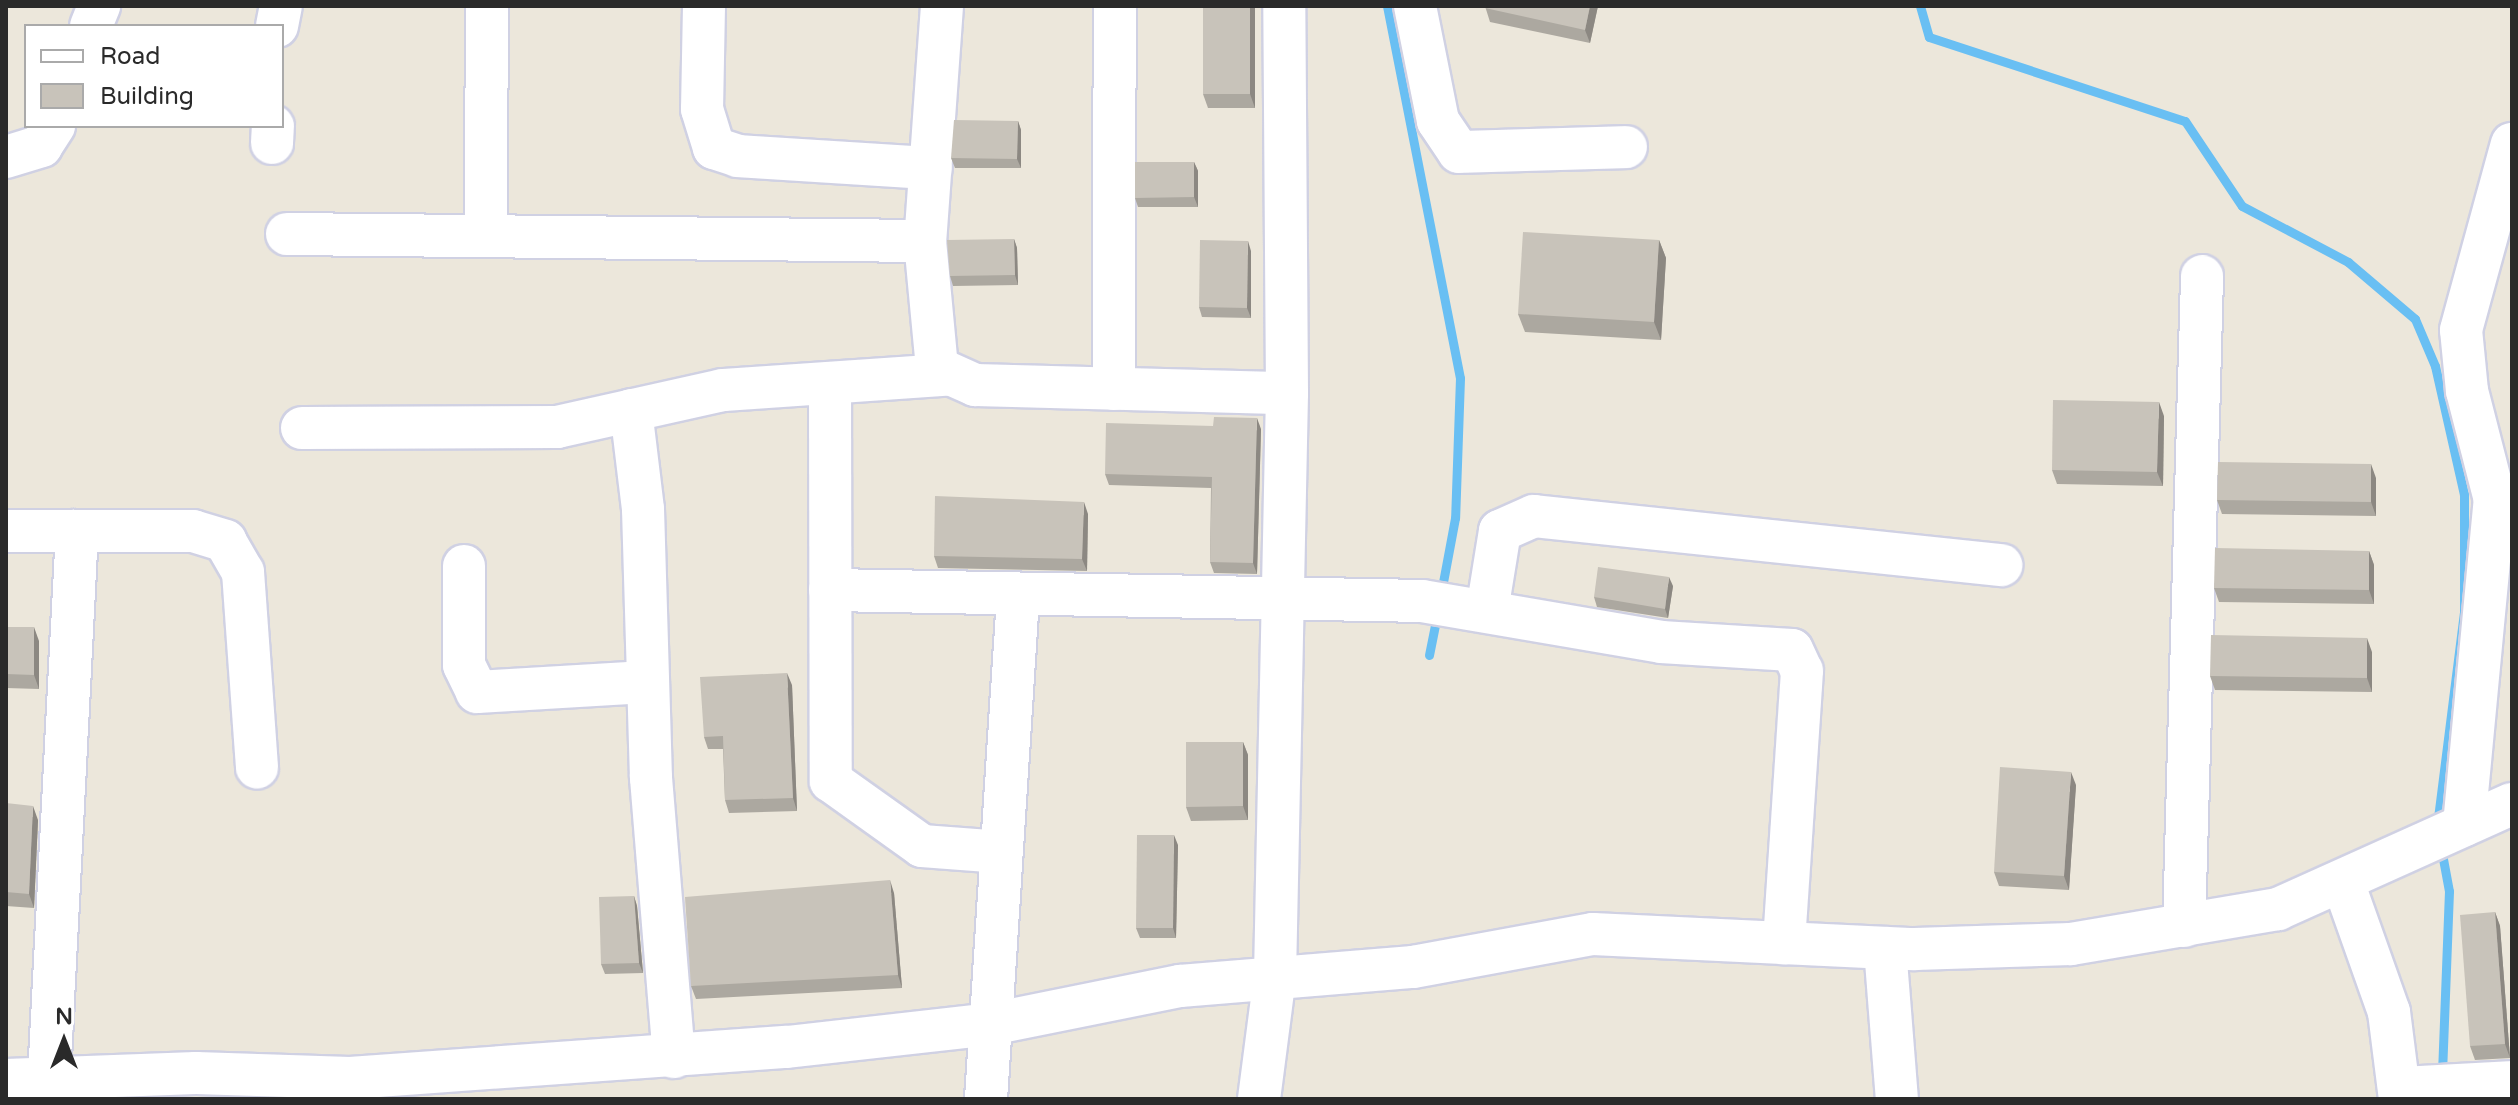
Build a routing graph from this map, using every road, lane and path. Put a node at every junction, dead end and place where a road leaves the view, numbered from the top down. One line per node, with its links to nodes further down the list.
1 (487, 6): 14 (street)
2 (704, 6): 11 (street)
3 (942, 6): 11 (street)
4 (1115, 6): 19 (street)
5 (1284, 6): 20 (street)
6 (1415, 6): 9 (street)
7 (53, 128): 10 (street)
8 (2512, 144): 12 (street)
9 (1626, 147)
10 (6, 157)
11 (931, 168): 15 (street)
12 (2505, 214): 34 (street)
13 (287, 234): 14 (street)
14 (486, 236): 15 (street)
15 (925, 241): 17 (street)
16 (2202, 276): 37 (street)
17 (945, 375): 18 (street); 19 (street)
18 (830, 383): 21 (street); 27 (street)
19 (1114, 389): 20 (street)
20 (1287, 393): 28 (street)
21 (631, 410): 22 (street); 31 (street)
22 (302, 428)
23 (6, 531): 24 (street)
24 (77, 531): 32 (street); 43 (street)
25 (2001, 565): 30 (street)
26 (464, 566): 31 (street)
27 (830, 590): 29 (street); 35 (street)
28 (1283, 596): 29 (street); 30 (street); 40 (street)
29 (1018, 597): 35 (street)
30 (1456, 606): 38 (street)
31 (646, 682): 42 (street)
32 (257, 767)
33 (2512, 804): 34 (street)
34 (2447, 833): 36 (street)
35 (1002, 852): 41 (street)
36 (2344, 885): 37 (street); 47 (street)
37 (2184, 926): 39 (street)
38 (1784, 943): 39 (street); 40 (street)
39 (1885, 948): 50 (street)
40 (1275, 976): 41 (street); 49 (street)
41 (991, 1024): 42 (street); 48 (street)
42 (674, 1057): 46 (street)
43 (49, 1078): 44 (street); 46 (street)
44 (6, 1080)
45 (2512, 1082): 47 (street)
46 (271, 1087)
47 (2421, 1090)
48 (986, 1099)
49 (1259, 1099)
50 (1897, 1099)

